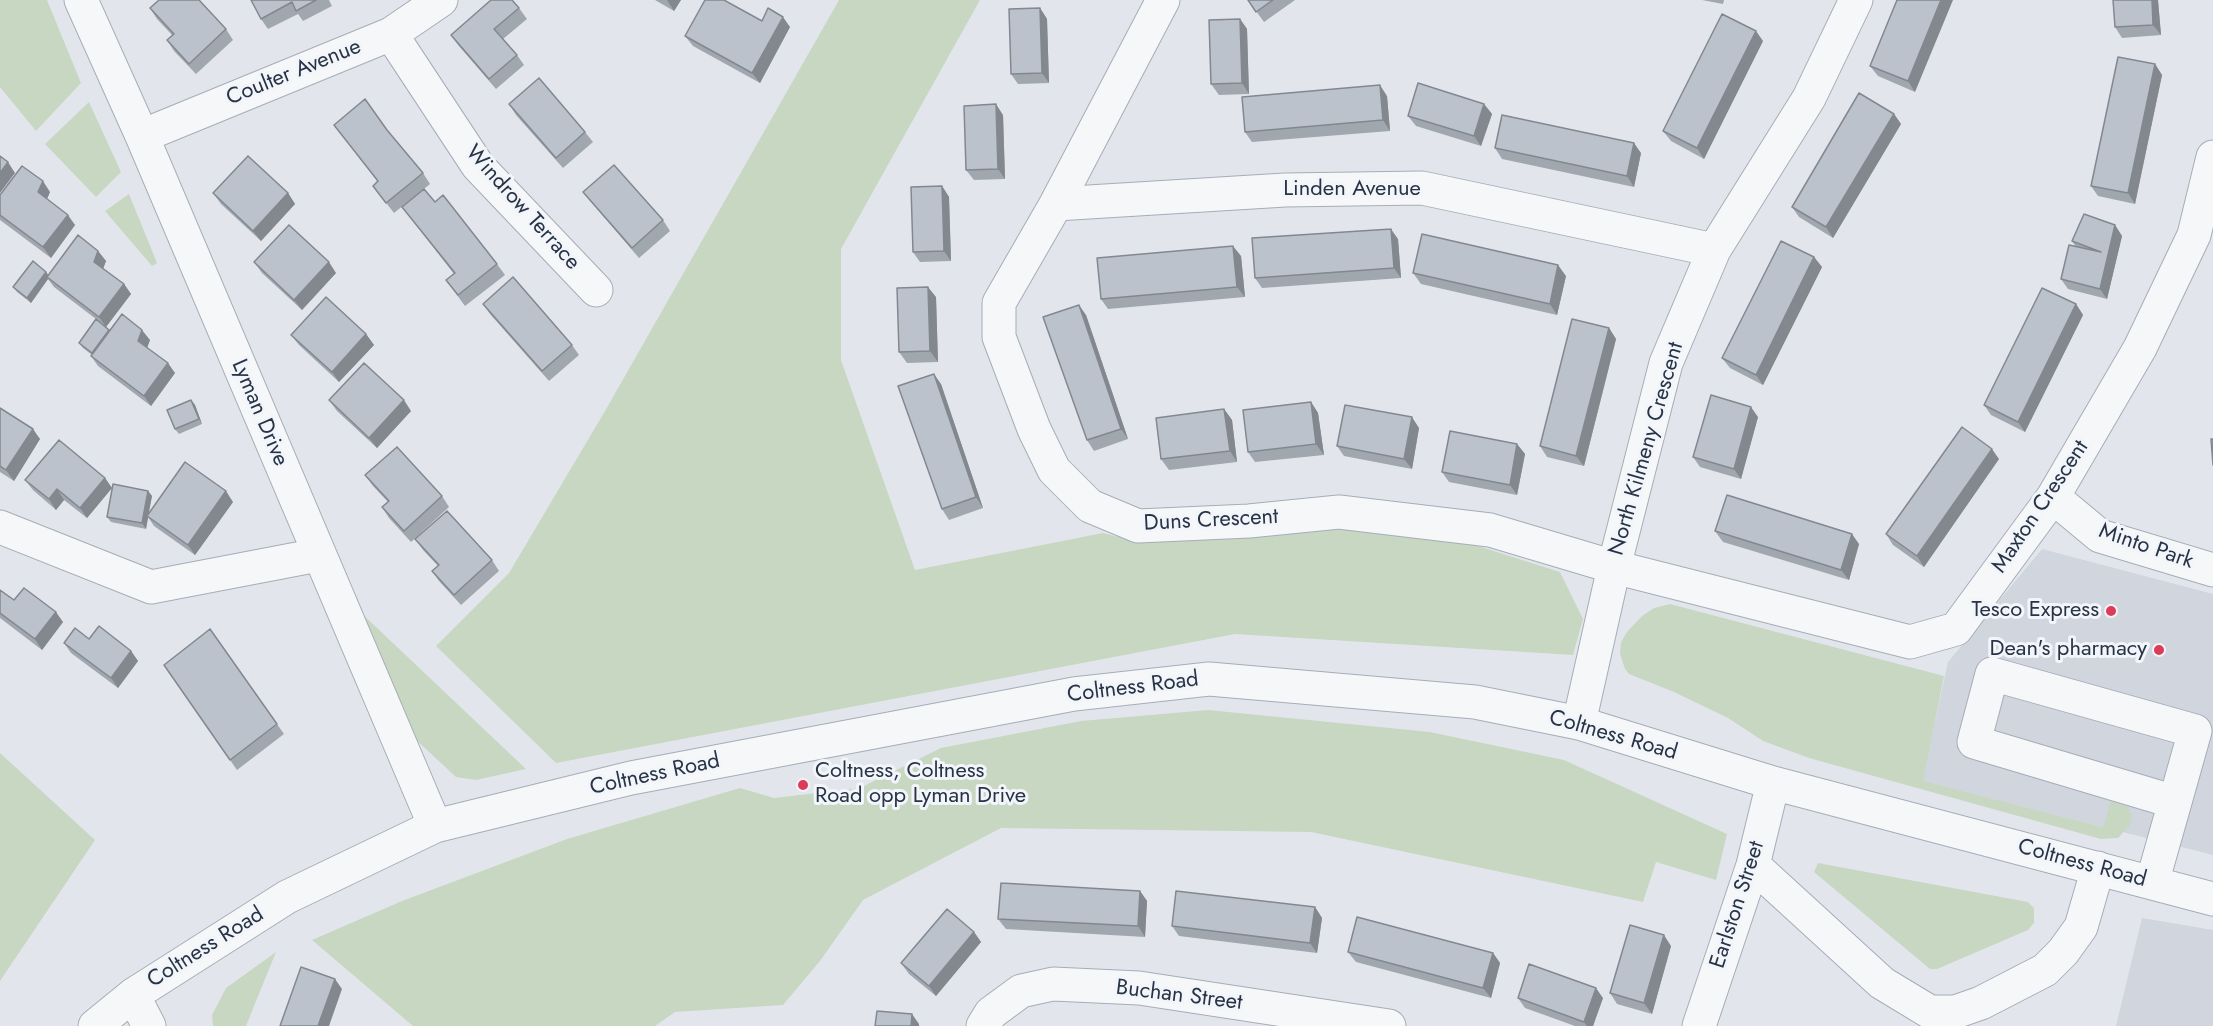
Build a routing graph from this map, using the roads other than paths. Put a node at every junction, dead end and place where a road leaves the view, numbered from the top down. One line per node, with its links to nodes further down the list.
1 (81, 0): 6 (street, Lyman Drive)
2 (441, 0): 5 (street, Coulter Avenue)
3 (1163, 0): 8 (street, Duns Crescent)
4 (1856, 0): 9 (street, North Kilmeny Crescent)
5 (391, 34): 6 (street, Coulter Avenue); 10 (street, Windrow Terrace)
6 (142, 136): 13 (street, Lyman Drive)
7 (2213, 157): 11 (street, Maxton Crescent)
8 (1056, 204): 9 (street, Linden Avenue); 14 (street, Duns Crescent)
9 (1714, 250): 14 (street, North Kilmeny Crescent)
10 (596, 290)
11 (2053, 497): 14 (street, Maxton Crescent); 15 (street, Minto Park)
12 (0, 527): 13 (street)
13 (318, 555): 19 (street, Lyman Drive)
14 (1614, 567): 16 (street, North Kilmeny Crescent)
15 (2213, 570)
16 (1579, 723): 17 (street, Coltness Road); 19 (street, Coltness Road)
17 (1773, 783): 20 (street, Earlston Street); 21 (street, Coltness Road)
18 (2175, 802): 18 (street); 22 (street)
19 (435, 826): 24 (street, Coltness Road)
20 (1753, 865): 21 (street); 29 (street, Earlston Street)
21 (2098, 868): 22 (street, Coltness Road)
22 (2152, 883): 23 (street, Coltness Road)
23 (2213, 899)
24 (132, 995): 25 (street, Coltness Road); 26 (street)
25 (95, 1026)
26 (149, 1026)
27 (983, 1026): 28 (street, Buchan Street)
28 (1389, 1026)
29 (1699, 1026)

